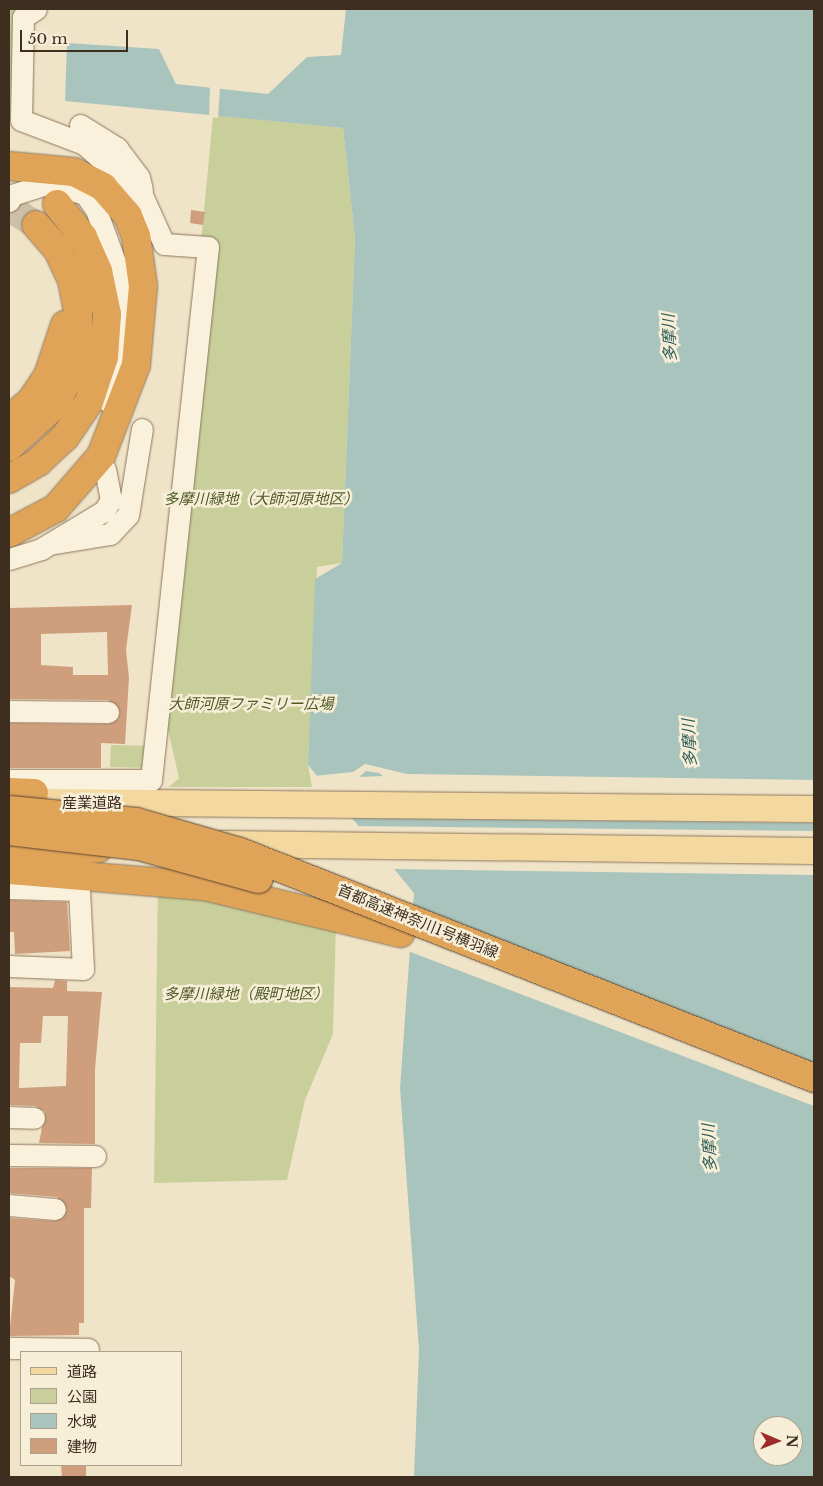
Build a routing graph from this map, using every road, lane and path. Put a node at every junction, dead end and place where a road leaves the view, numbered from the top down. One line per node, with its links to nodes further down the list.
1 (36, 9): 4 (street)
2 (80, 125): 4 (street)
3 (9, 166): 13 (highway)
4 (142, 195): 18 (street)
5 (10, 196): 9 (street)
6 (56, 204): 12 (highway)
7 (9, 420): 10 (highway)
8 (142, 430): 14 (street)
9 (96, 434)
10 (9, 447)
11 (106, 470): 14 (street)
12 (9, 479)
13 (9, 533)
14 (49, 544): 15 (street)
15 (9, 558)
16 (9, 711): 17 (street)
17 (108, 712)
18 (9, 780)
19 (9, 792): 27 (highway, bridge)
20 (9, 802): 21 (main road, 産業道路)
21 (814, 808)
22 (9, 810): 27 (highway, 首都高速神奈川1号横羽線, bridge)
23 (9, 831): 25 (highway, 首都高速神奈川1号横羽線, bridge)
24 (9, 844): 25 (main road)
25 (170, 848): 26 (main road, bridge); 28 (highway, bridge); 31 (highway, 首都高速神奈川1号横羽線, bridge)
26 (814, 851)
27 (240, 852): 33 (highway, 首都高速神奈川1号横羽線, bridge)
28 (9, 856)
29 (9, 870): 31 (highway)
30 (9, 888): 32 (street)
31 (400, 934): 34 (highway, 首都高速神奈川1号横羽線)
32 (9, 966)
33 (814, 1078)
34 (814, 1096)
35 (9, 1118): 36 (street)
36 (34, 1118)
37 (9, 1155): 38 (street)
38 (95, 1156)
39 (9, 1205): 40 (street)
40 (55, 1210)
41 (9, 1348): 42 (street)
42 (88, 1349)

